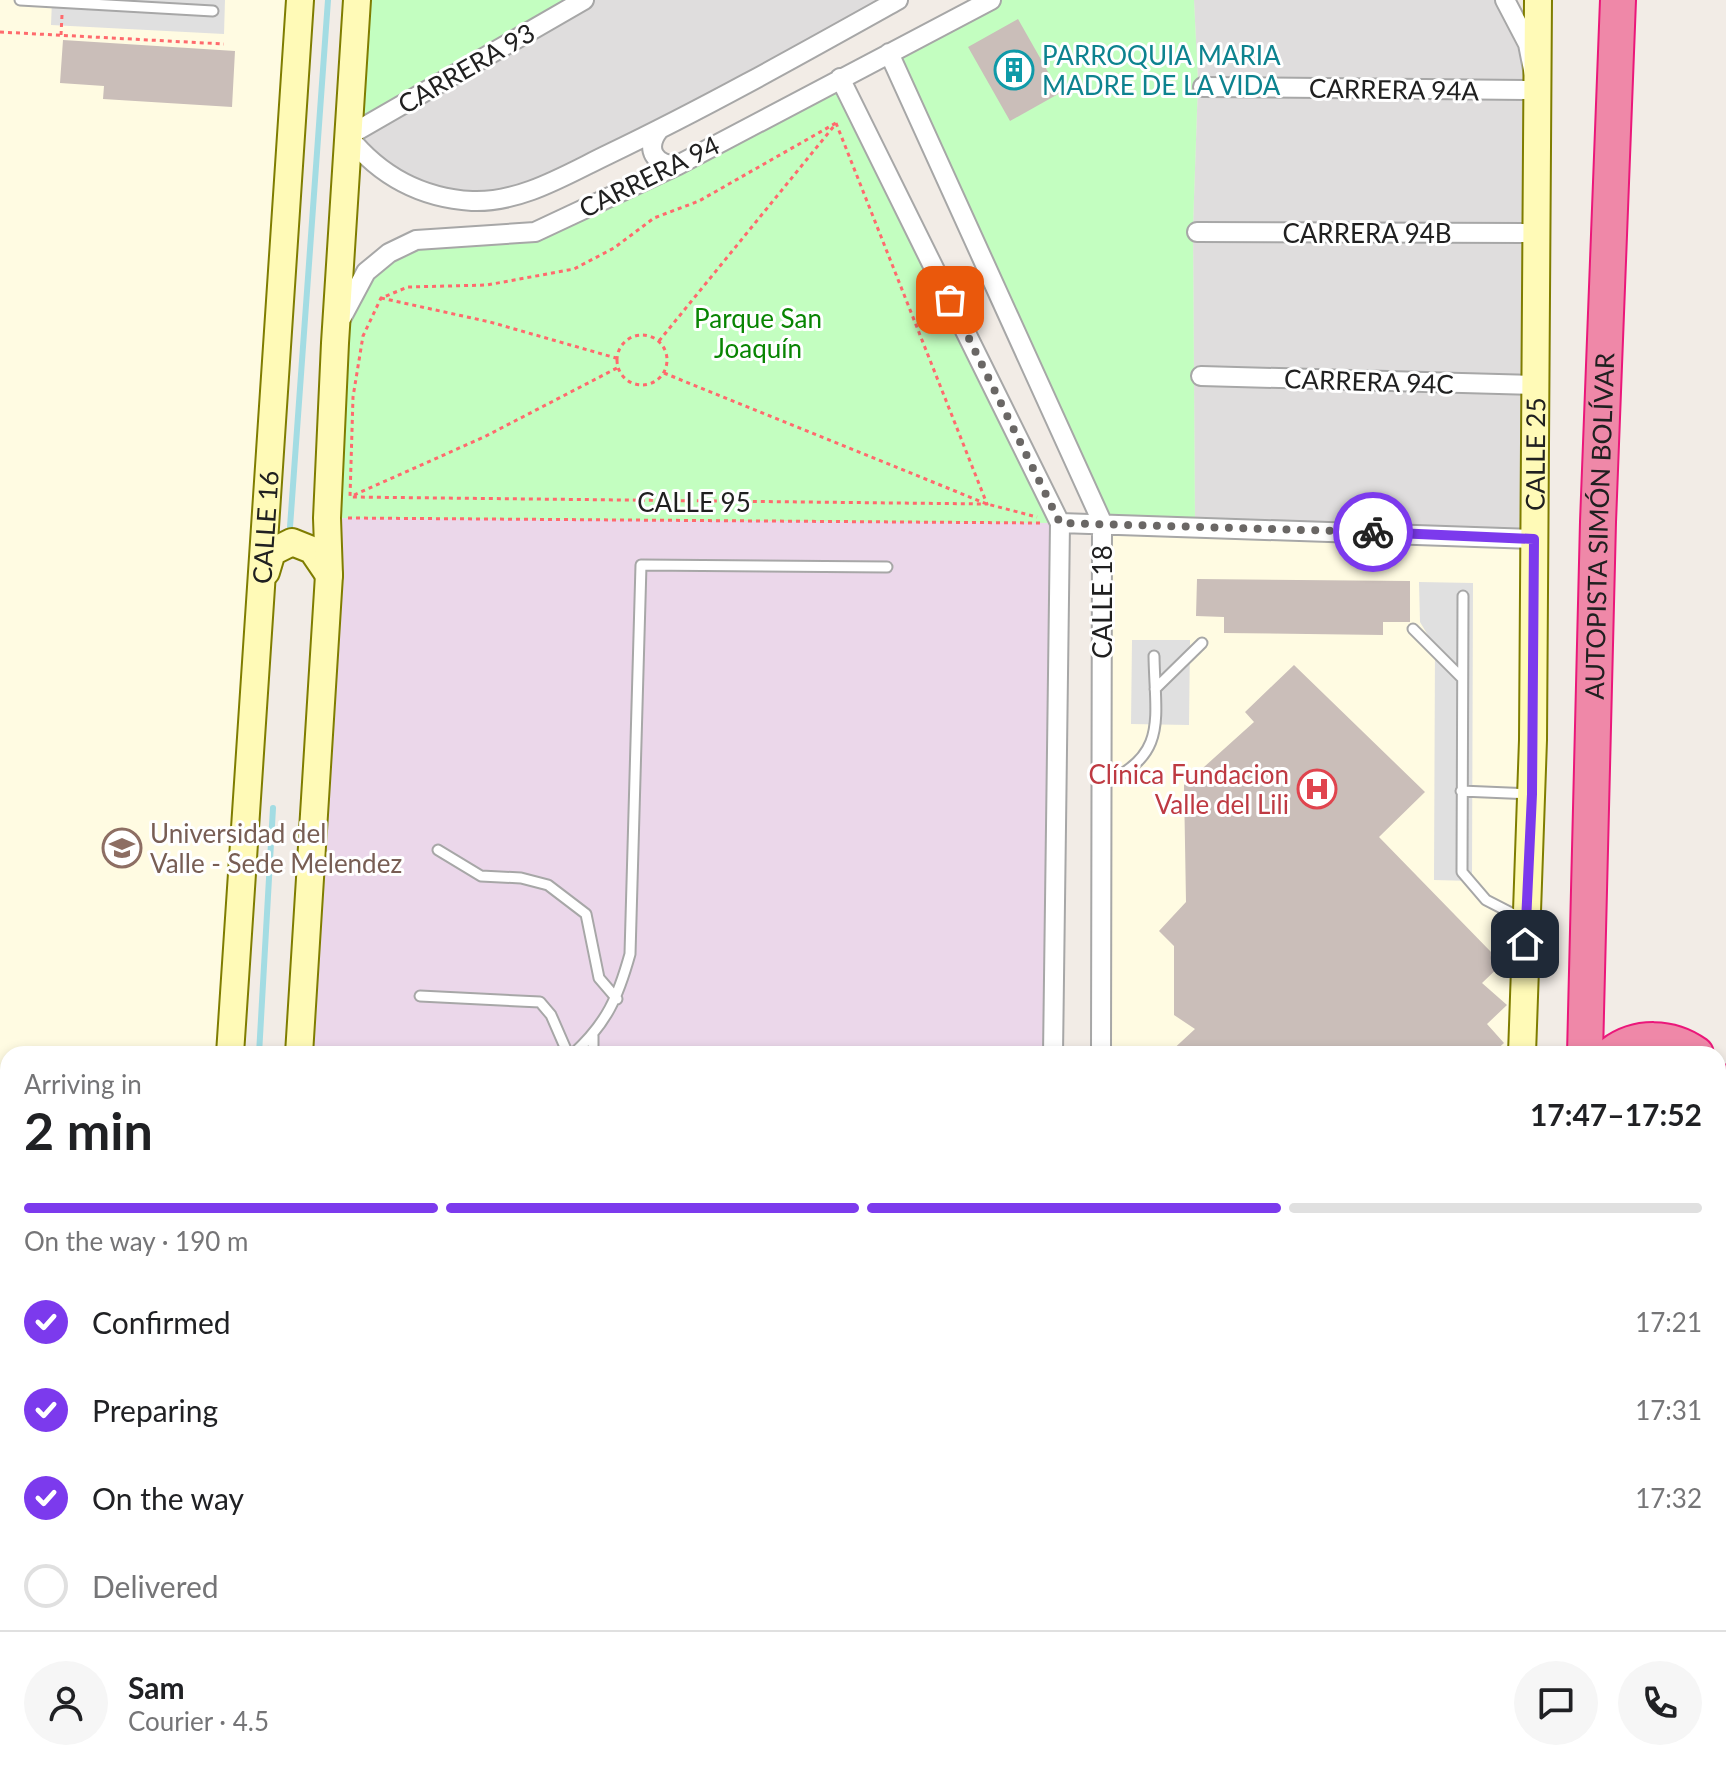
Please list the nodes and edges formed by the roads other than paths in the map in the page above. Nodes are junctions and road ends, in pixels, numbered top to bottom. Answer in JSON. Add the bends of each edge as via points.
{"nodes":[{"id":1,"x":20,"y":0,"type":"edge"},
{"id":2,"x":300,"y":0,"type":"edge"},
{"id":3,"x":357,"y":0,"type":"edge"},
{"id":4,"x":584,"y":0,"type":"edge"},
{"id":5,"x":898,"y":0,"type":"edge"},
{"id":6,"x":991,"y":0,"type":"edge"},
{"id":7,"x":1505,"y":0,"type":"edge"},
{"id":8,"x":1538,"y":0,"type":"edge"},
{"id":9,"x":1618,"y":0,"type":"edge"},
{"id":10,"x":213,"y":11,"type":"dead end"},
{"id":11,"x":889,"y":53,"type":"junction"},
{"id":12,"x":840,"y":78,"type":"junction"},
{"id":13,"x":1203,"y":87,"type":"dead end"},
{"id":14,"x":1537,"y":90,"type":"junction"},
{"id":15,"x":659,"y":130,"type":"junction"},
{"id":16,"x":348,"y":136,"type":"junction"},
{"id":17,"x":678,"y":165,"type":"junction"},
{"id":18,"x":1197,"y":232,"type":"dead end"},
{"id":19,"x":1537,"y":233,"type":"junction"},
{"id":20,"x":335,"y":343,"type":"junction"},
{"id":21,"x":1201,"y":376,"type":"dead end"},
{"id":22,"x":1537,"y":385,"type":"junction"},
{"id":23,"x":1102,"y":522,"type":"junction"},
{"id":24,"x":1060,"y":523,"type":"junction"},
{"id":25,"x":1534,"y":539,"type":"junction"},
{"id":26,"x":887,"y":567,"type":"dead end"},
{"id":27,"x":329,"y":575,"type":"junction"},
{"id":28,"x":1463,"y":596,"type":"dead end"},
{"id":29,"x":1413,"y":629,"type":"dead end"},
{"id":30,"x":260,"y":642,"type":"junction"},
{"id":31,"x":1202,"y":643,"type":"dead end"},
{"id":32,"x":1154,"y":656,"type":"dead end"},
{"id":33,"x":1462,"y":678,"type":"junction"},
{"id":34,"x":1155,"y":689,"type":"junction"},
{"id":35,"x":1102,"y":784,"type":"junction"},
{"id":36,"x":1461,"y":791,"type":"junction"},
{"id":37,"x":1532,"y":794,"type":"junction"},
{"id":38,"x":438,"y":850,"type":"dead end"},
{"id":39,"x":1526,"y":932,"type":"junction"},
{"id":40,"x":1497,"y":958,"type":"dead end"},
{"id":41,"x":420,"y":996,"type":"dead end"},
{"id":42,"x":617,"y":999,"type":"junction"},
{"id":43,"x":593,"y":1036,"type":"junction"},
{"id":44,"x":231,"y":1046,"type":"edge"},
{"id":45,"x":300,"y":1046,"type":"edge"},
{"id":46,"x":567,"y":1046,"type":"edge"},
{"id":47,"x":581,"y":1046,"type":"edge"},
{"id":48,"x":593,"y":1046,"type":"edge"},
{"id":49,"x":1053,"y":1046,"type":"edge"},
{"id":50,"x":1101,"y":1046,"type":"edge"},
{"id":51,"x":1522,"y":1046,"type":"edge"},
{"id":52,"x":1585,"y":1046,"type":"edge"},
{"id":53,"x":1626,"y":1046,"type":"edge"},
{"id":54,"x":1682,"y":1046,"type":"edge"},
{"id":55,"x":1726,"y":1568,"type":"edge"},
{"id":56,"x":1726,"y":1577,"type":"edge"},
{"id":57,"x":1726,"y":1615,"type":"edge"},
{"id":58,"x":1726,"y":1783,"type":"edge"}],
"edges":[{"from":1,"to":10,"type":"lane"},
{"from":2,"to":30,"type":"street","name":"CALLE 16"},
{"from":3,"to":16,"type":"street"},
{"from":4,"to":16,"type":"street","name":"CARRERA 93"},
{"from":5,"to":15,"type":"street","name":"CARRERA 94"},
{"from":6,"to":11,"type":"street","name":"CARRERA 94"},
{"from":7,"to":14,"type":"street","via":[[1528,44]]},
{"from":8,"to":14,"type":"street","name":"CALLE 25"},
{"from":9,"to":52,"type":"highway","name":"AUTOPISTA SIMÓN BOLÍVAR"},
{"from":11,"to":12,"type":"street","name":"CARRERA 94"},
{"from":11,"to":23,"type":"street","name":"CALLE 18"},
{"from":12,"to":17,"type":"street","name":"CARRERA 94"},
{"from":12,"to":24,"type":"street","name":"CALLE 18"},
{"from":13,"to":14,"type":"street","name":"CARRERA 94A"},
{"from":14,"to":19,"type":"street","name":"CALLE 25"},
{"from":15,"to":16,"type":"street","name":"CARRERA 94","via":[[546,184],[511,197],[475,201],[438,197],[408,186],[379,169]]},
{"from":15,"to":17,"type":"street","via":[[652,139],[656,160]]},
{"from":16,"to":20,"type":"street"},
{"from":17,"to":20,"type":"street","name":"CARRERA 94","via":[[535,232],[447,235],[416,240],[389,253],[353,291]]},
{"from":18,"to":19,"type":"street","name":"CARRERA 94B"},
{"from":19,"to":22,"type":"street","name":"CALLE 25"},
{"from":20,"to":27,"type":"street"},
{"from":21,"to":22,"type":"street","name":"CARRERA 94C"},
{"from":22,"to":25,"type":"street","name":"CALLE 25"},
{"from":23,"to":24,"type":"street"},
{"from":23,"to":25,"type":"street"},
{"from":23,"to":35,"type":"street","name":"CALLE 18"},
{"from":24,"to":49,"type":"street","name":"CALLE 18"},
{"from":25,"to":37,"type":"street","name":"CALLE 25"},
{"from":26,"to":42,"type":"lane","via":[[641,565],[630,954]]},
{"from":27,"to":30,"type":"street","via":[[303,544],[286,543],[272,552]]},
{"from":27,"to":45,"type":"street"},
{"from":28,"to":33,"type":"lane"},
{"from":29,"to":33,"type":"lane"},
{"from":30,"to":44,"type":"street","name":"CALLE 16"},
{"from":31,"to":34,"type":"lane"},
{"from":32,"to":34,"type":"lane"},
{"from":33,"to":36,"type":"lane"},
{"from":34,"to":35,"type":"lane","via":[[1148,753],[1126,774]]},
{"from":35,"to":50,"type":"street","name":"CALLE 18"},
{"from":36,"to":37,"type":"lane"},
{"from":36,"to":39,"type":"lane","via":[[1462,872],[1486,900]]},
{"from":37,"to":39,"type":"street","name":"CALLE 25"},
{"from":38,"to":42,"type":"lane","via":[[481,876],[548,885],[586,914],[599,978]]},
{"from":39,"to":40,"type":"lane"},
{"from":39,"to":51,"type":"street","name":"CALLE 25"},
{"from":41,"to":46,"type":"lane","via":[[540,1002]]},
{"from":42,"to":43,"type":"lane"},
{"from":43,"to":47,"type":"lane"},
{"from":43,"to":48,"type":"lane"},
{"from":53,"to":54,"type":"highway","via":[[1656,1040]]},
{"from":55,"to":56,"type":"highway"},
{"from":56,"to":57,"type":"highway"},
{"from":57,"to":58,"type":"highway"}]}
